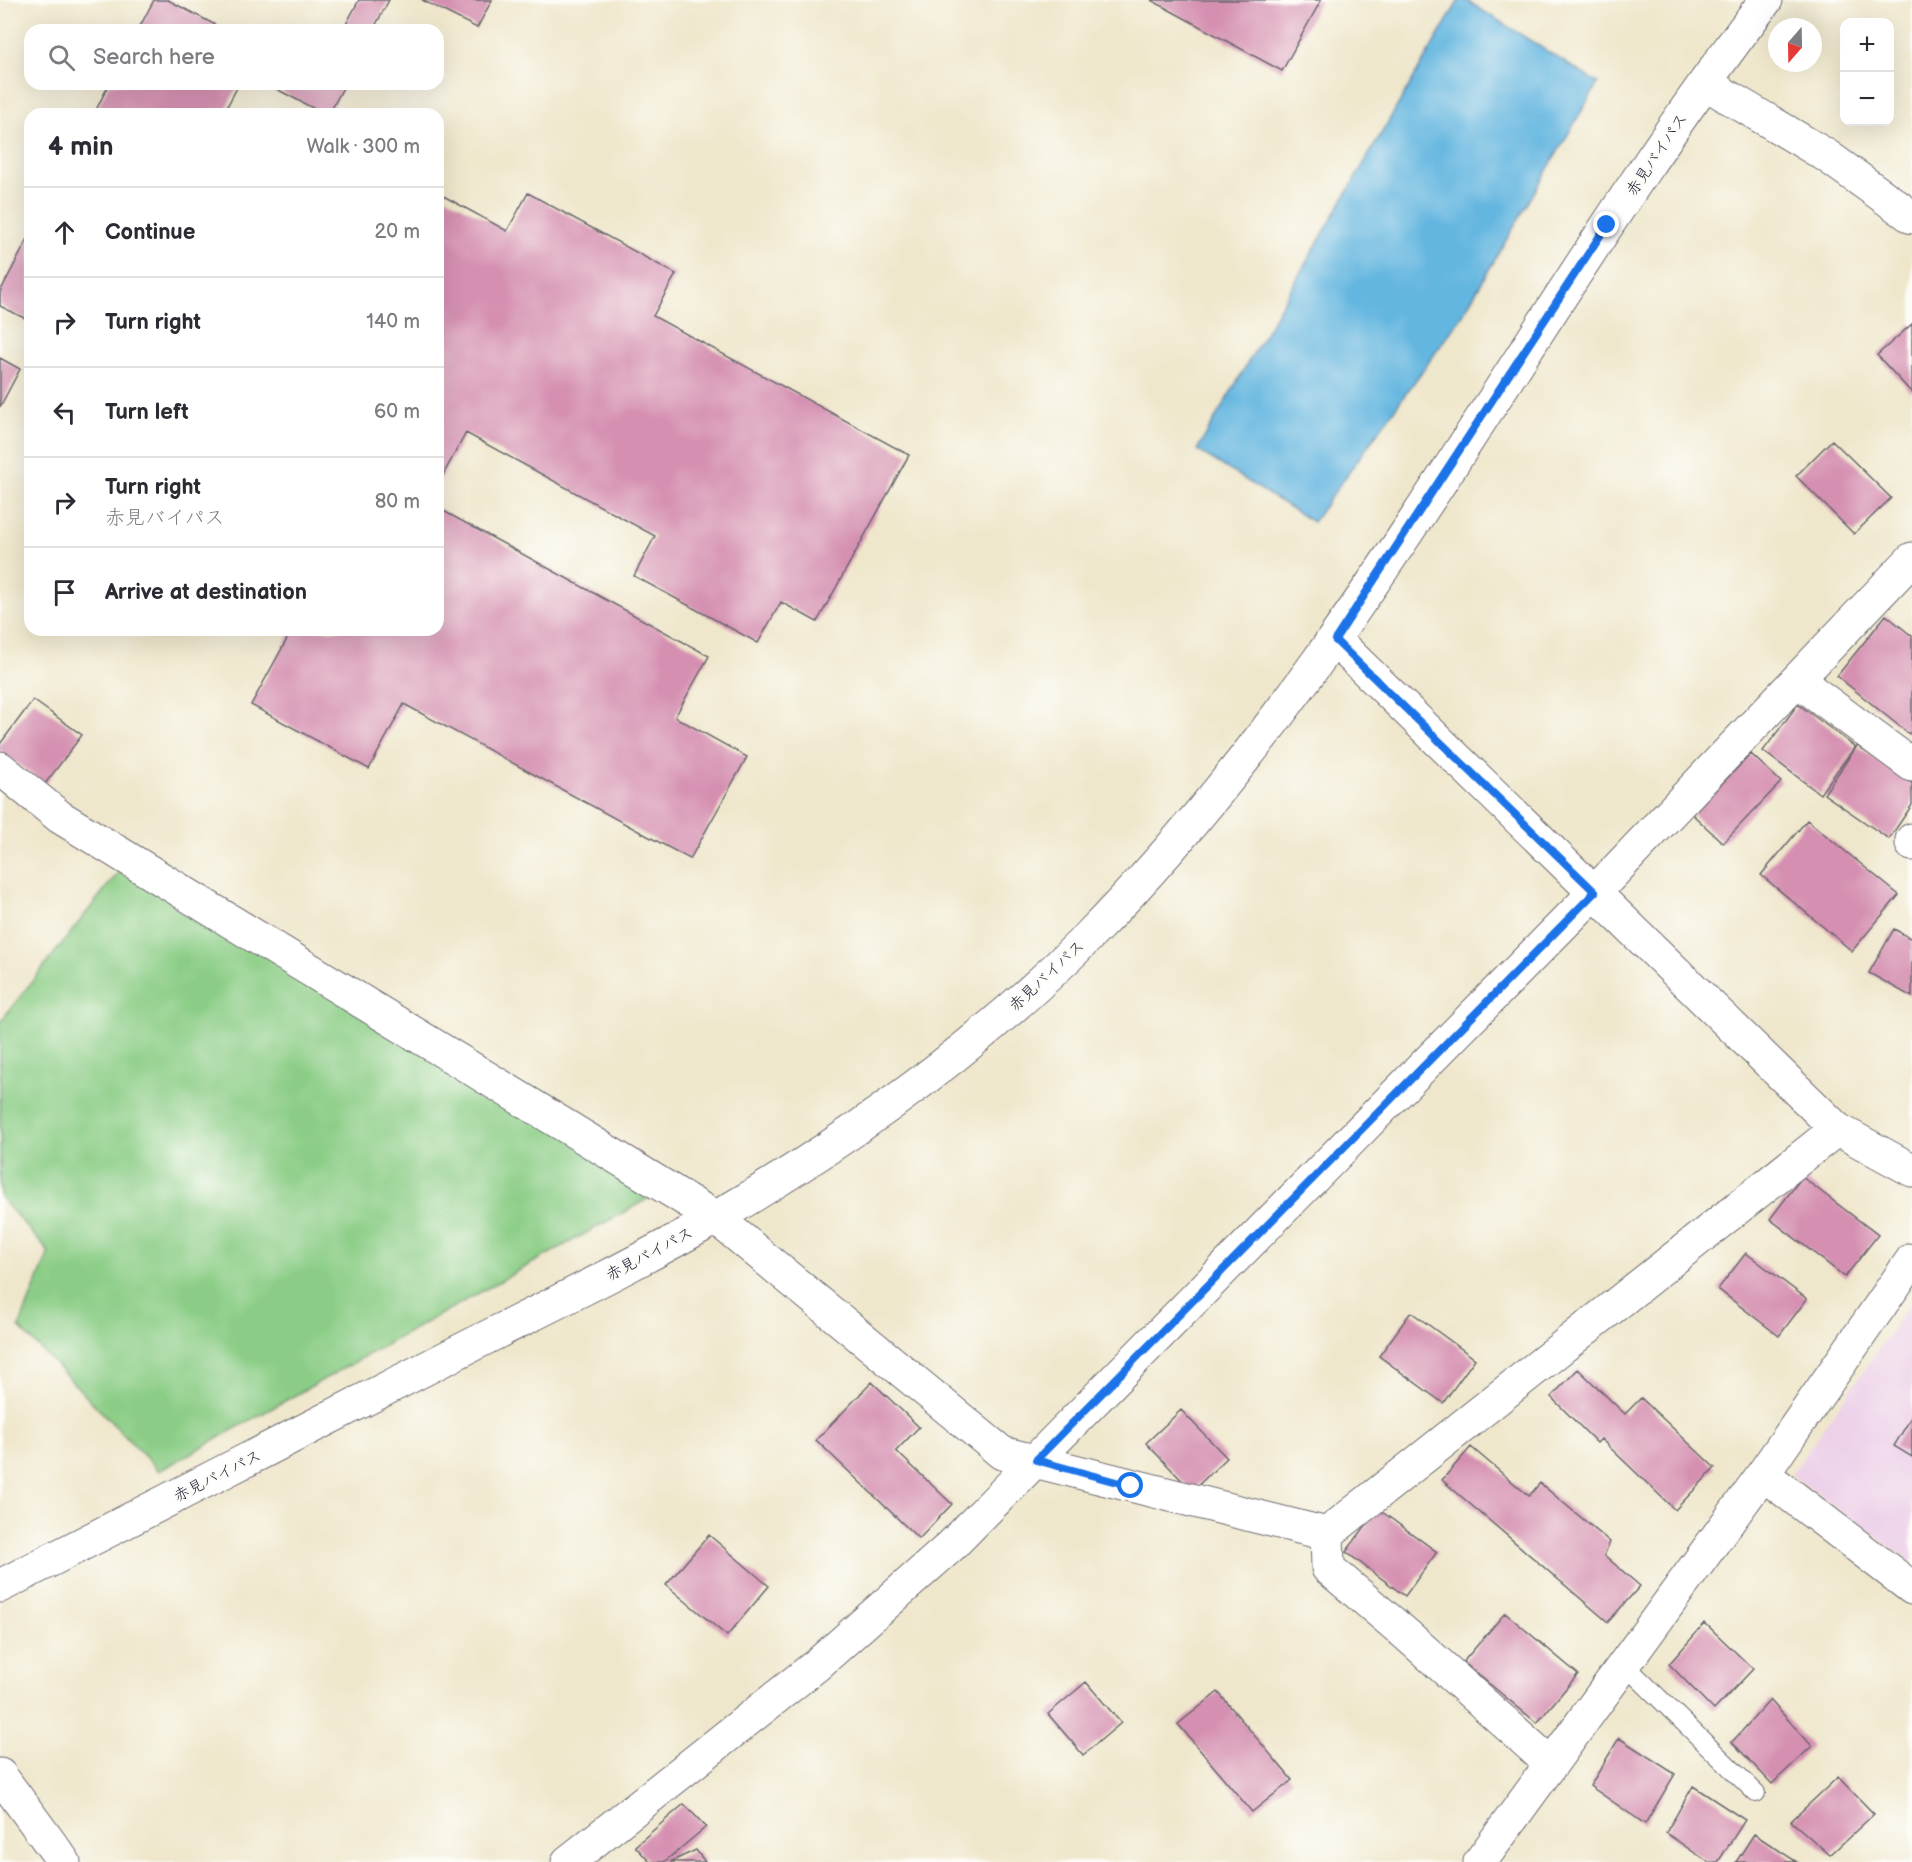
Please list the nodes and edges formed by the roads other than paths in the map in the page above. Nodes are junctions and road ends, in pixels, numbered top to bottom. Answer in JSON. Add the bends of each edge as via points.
{"nodes":[{"id":1,"x":1766,"y":0,"type":"edge"},
{"id":2,"x":1705,"y":83,"type":"junction"},
{"id":3,"x":1912,"y":218,"type":"edge"},
{"id":4,"x":1912,"y":559,"type":"edge"},
{"id":5,"x":1335,"y":640,"type":"junction"},
{"id":6,"x":1797,"y":680,"type":"junction"},
{"id":7,"x":1912,"y":765,"type":"edge"},
{"id":8,"x":0,"y":768,"type":"edge"},
{"id":9,"x":1595,"y":892,"type":"junction"},
{"id":10,"x":1837,"y":1129,"type":"junction"},
{"id":11,"x":1912,"y":1170,"type":"edge"},
{"id":12,"x":716,"y":1218,"type":"junction"},
{"id":13,"x":1912,"y":1260,"type":"edge"},
{"id":14,"x":1036,"y":1460,"type":"junction"},
{"id":15,"x":1763,"y":1474,"type":"junction"},
{"id":16,"x":1328,"y":1534,"type":"junction"},
{"id":17,"x":0,"y":1586,"type":"edge"},
{"id":18,"x":1912,"y":1588,"type":"edge"},
{"id":19,"x":1624,"y":1664,"type":"junction"},
{"id":20,"x":1551,"y":1764,"type":"junction"},
{"id":21,"x":0,"y":1775,"type":"edge"},
{"id":22,"x":1756,"y":1793,"type":"dead end"},
{"id":23,"x":64,"y":1862,"type":"edge"},
{"id":24,"x":568,"y":1862,"type":"edge"},
{"id":25,"x":1480,"y":1862,"type":"edge"}],
"edges":[{"from":1,"to":2,"type":"street","name":"赤見バイパス"},
{"from":2,"to":3,"type":"street","via":[[1827,156]]},
{"from":2,"to":5,"type":"street","name":"赤見バイパス"},
{"from":4,"to":6,"type":"street"},
{"from":5,"to":9,"type":"street"},
{"from":5,"to":12,"type":"street","name":"赤見バイパス","via":[[1217,795],[1085,940],[1009,1011],[842,1138]]},
{"from":6,"to":7,"type":"street"},
{"from":6,"to":9,"type":"street"},
{"from":8,"to":12,"type":"street","via":[[60,817]]},
{"from":9,"to":10,"type":"street"},
{"from":9,"to":14,"type":"street"},
{"from":10,"to":11,"type":"street"},
{"from":10,"to":16,"type":"street"},
{"from":12,"to":14,"type":"street","via":[[1002,1453]]},
{"from":12,"to":17,"type":"street","name":"赤見バイパス"},
{"from":13,"to":15,"type":"street"},
{"from":14,"to":16,"type":"street"},
{"from":14,"to":24,"type":"street","via":[[951,1546],[818,1665]]},
{"from":15,"to":18,"type":"street"},
{"from":15,"to":19,"type":"street"},
{"from":16,"to":20,"type":"street","via":[[1328,1568]]},
{"from":19,"to":20,"type":"street"},
{"from":19,"to":22,"type":"lane"},
{"from":20,"to":25,"type":"street"},
{"from":21,"to":23,"type":"street"}]}
